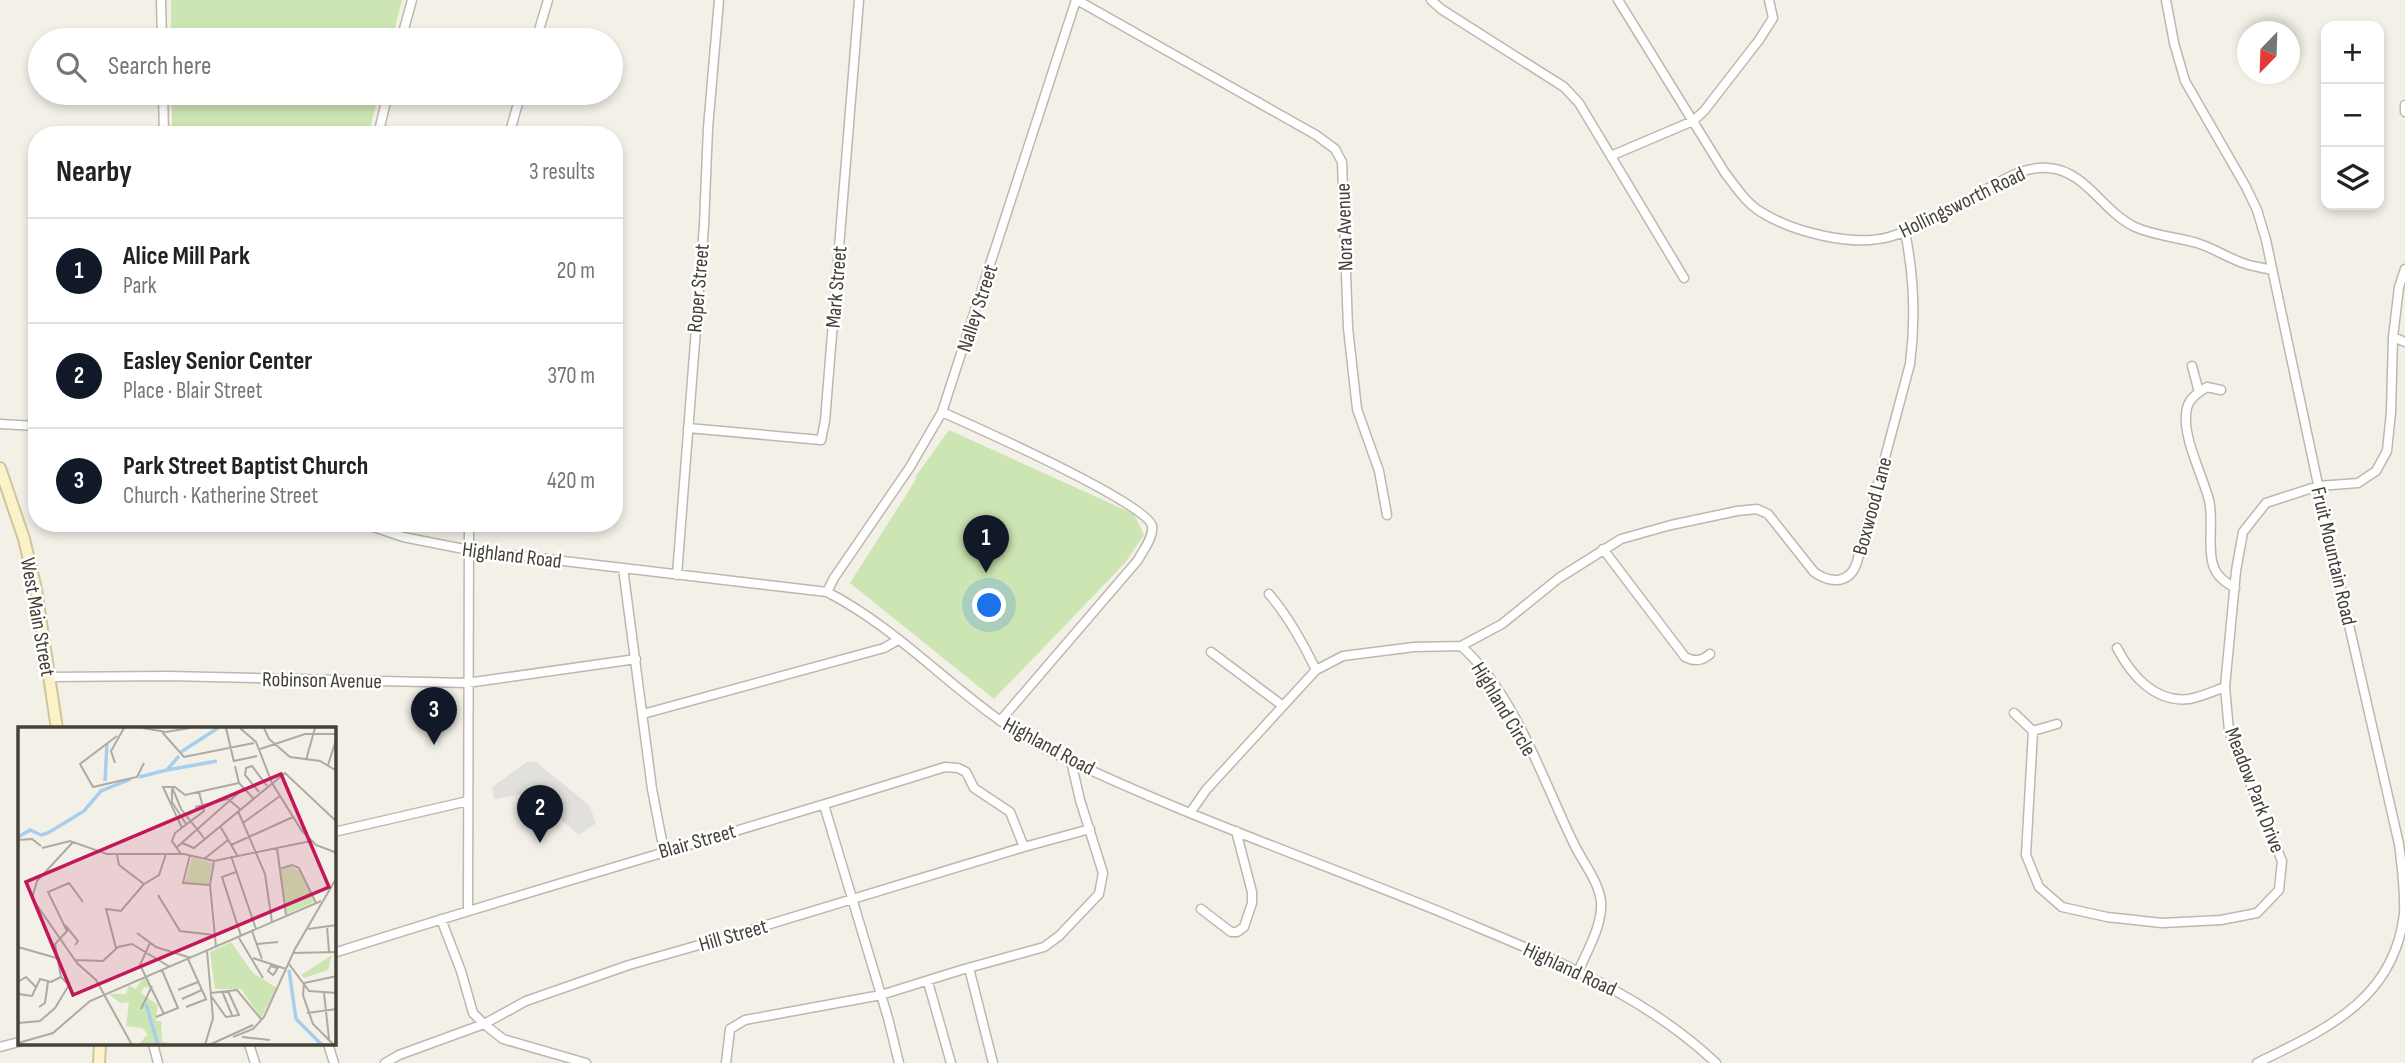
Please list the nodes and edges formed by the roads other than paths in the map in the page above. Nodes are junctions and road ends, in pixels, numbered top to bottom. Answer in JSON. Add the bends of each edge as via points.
{"nodes":[{"id":1,"x":161,"y":0,"type":"edge"},
{"id":2,"x":412,"y":0,"type":"edge"},
{"id":3,"x":548,"y":0,"type":"edge"},
{"id":4,"x":719,"y":0,"type":"edge"},
{"id":5,"x":859,"y":0,"type":"edge"},
{"id":6,"x":1076,"y":0,"type":"edge"},
{"id":7,"x":1431,"y":0,"type":"edge"},
{"id":8,"x":1618,"y":0,"type":"edge"},
{"id":9,"x":1769,"y":0,"type":"edge"},
{"id":10,"x":2166,"y":0,"type":"edge"},
{"id":11,"x":162,"y":28,"type":"edge"},
{"id":12,"x":404,"y":28,"type":"edge"},
{"id":13,"x":540,"y":28,"type":"edge"},
{"id":14,"x":163,"y":105,"type":"edge"},
{"id":15,"x":385,"y":105,"type":"edge"},
{"id":16,"x":518,"y":105,"type":"edge"},
{"id":17,"x":2405,"y":105,"type":"edge"},
{"id":18,"x":2405,"y":112,"type":"edge"},
{"id":19,"x":1693,"y":121,"type":"junction"},
{"id":20,"x":164,"y":126,"type":"edge"},
{"id":21,"x":379,"y":126,"type":"edge"},
{"id":22,"x":512,"y":126,"type":"edge"},
{"id":23,"x":1613,"y":156,"type":"junction"},
{"id":24,"x":1905,"y":232,"type":"junction"},
{"id":25,"x":2405,"y":269,"type":"edge"},
{"id":26,"x":2272,"y":270,"type":"junction"},
{"id":27,"x":1684,"y":278,"type":"dead end"},
{"id":28,"x":2393,"y":337,"type":"junction"},
{"id":29,"x":2405,"y":342,"type":"edge"},
{"id":30,"x":2192,"y":366,"type":"dead end"},
{"id":31,"x":2221,"y":390,"type":"dead end"},
{"id":32,"x":2199,"y":392,"type":"junction"},
{"id":33,"x":942,"y":412,"type":"junction"},
{"id":34,"x":0,"y":424,"type":"edge"},
{"id":35,"x":28,"y":426,"type":"edge"},
{"id":36,"x":688,"y":428,"type":"junction"},
{"id":37,"x":0,"y":468,"type":"edge"},
{"id":38,"x":2318,"y":486,"type":"junction"},
{"id":39,"x":1387,"y":515,"type":"dead end"},
{"id":40,"x":388,"y":532,"type":"edge"},
{"id":41,"x":469,"y":532,"type":"edge"},
{"id":42,"x":470,"y":550,"type":"junction"},
{"id":43,"x":1603,"y":550,"type":"junction"},
{"id":44,"x":623,"y":568,"type":"junction"},
{"id":45,"x":677,"y":575,"type":"junction"},
{"id":46,"x":2235,"y":588,"type":"junction"},
{"id":47,"x":827,"y":592,"type":"junction"},
{"id":48,"x":1269,"y":594,"type":"dead end"},
{"id":49,"x":898,"y":640,"type":"junction"},
{"id":50,"x":1461,"y":646,"type":"junction"},
{"id":51,"x":2117,"y":648,"type":"dead end"},
{"id":52,"x":1211,"y":652,"type":"dead end"},
{"id":53,"x":1710,"y":654,"type":"dead end"},
{"id":54,"x":636,"y":659,"type":"junction"},
{"id":55,"x":1316,"y":670,"type":"junction"},
{"id":56,"x":50,"y":677,"type":"junction"},
{"id":57,"x":467,"y":684,"type":"junction"},
{"id":58,"x":2225,"y":687,"type":"junction"},
{"id":59,"x":1283,"y":706,"type":"junction"},
{"id":60,"x":2014,"y":713,"type":"dead end"},
{"id":61,"x":643,"y":714,"type":"junction"},
{"id":62,"x":1000,"y":721,"type":"junction"},
{"id":63,"x":2057,"y":724,"type":"dead end"},
{"id":64,"x":57,"y":727,"type":"edge"},
{"id":65,"x":2033,"y":731,"type":"junction"},
{"id":66,"x":1071,"y":761,"type":"junction"},
{"id":67,"x":468,"y":801,"type":"junction"},
{"id":68,"x":824,"y":805,"type":"junction"},
{"id":69,"x":1190,"y":813,"type":"junction"},
{"id":70,"x":1090,"y":829,"type":"junction"},
{"id":71,"x":1236,"y":831,"type":"junction"},
{"id":72,"x":336,"y":832,"type":"edge"},
{"id":73,"x":1024,"y":846,"type":"junction"},
{"id":74,"x":664,"y":851,"type":"junction"},
{"id":75,"x":852,"y":900,"type":"junction"},
{"id":76,"x":1201,"y":909,"type":"dead end"},
{"id":77,"x":468,"y":911,"type":"junction"},
{"id":78,"x":441,"y":919,"type":"junction"},
{"id":79,"x":336,"y":952,"type":"edge"},
{"id":80,"x":969,"y":968,"type":"junction"},
{"id":81,"x":1578,"y":971,"type":"junction"},
{"id":82,"x":928,"y":982,"type":"junction"},
{"id":83,"x":881,"y":996,"type":"junction"},
{"id":84,"x":484,"y":1024,"type":"junction"},
{"id":85,"x":18,"y":1042,"type":"edge"},
{"id":86,"x":154,"y":1046,"type":"edge"},
{"id":87,"x":250,"y":1046,"type":"edge"},
{"id":88,"x":329,"y":1046,"type":"edge"},
{"id":89,"x":0,"y":1047,"type":"edge"},
{"id":90,"x":158,"y":1063,"type":"edge"},
{"id":91,"x":255,"y":1063,"type":"edge"},
{"id":92,"x":334,"y":1063,"type":"edge"},
{"id":93,"x":385,"y":1063,"type":"edge"},
{"id":94,"x":586,"y":1063,"type":"edge"},
{"id":95,"x":726,"y":1063,"type":"edge"},
{"id":96,"x":899,"y":1063,"type":"edge"},
{"id":97,"x":951,"y":1063,"type":"edge"},
{"id":98,"x":993,"y":1063,"type":"edge"},
{"id":99,"x":1716,"y":1063,"type":"edge"},
{"id":100,"x":2257,"y":1063,"type":"edge"}],
"edges":[{"from":1,"to":11,"type":"street"},
{"from":2,"to":12,"type":"street"},
{"from":3,"to":13,"type":"street"},
{"from":4,"to":36,"type":"street","name":"Roper Street"},
{"from":5,"to":36,"type":"street","name":"Mark Street","via":[[821,440]]},
{"from":6,"to":33,"type":"street","name":"Nalley Street"},
{"from":6,"to":39,"type":"street","name":"Nora Avenue","via":[[1335,149],[1342,162],[1348,328],[1357,409],[1379,471]]},
{"from":7,"to":23,"type":"street","via":[[1564,86]]},
{"from":8,"to":19,"type":"street","name":"Hollingsworth Road"},
{"from":9,"to":19,"type":"street","via":[[1773,18]]},
{"from":10,"to":26,"type":"street","name":"Fruit Mountain Road","via":[[2185,81],[2257,210]]},
{"from":14,"to":20,"type":"street"},
{"from":15,"to":21,"type":"street"},
{"from":16,"to":22,"type":"street"},
{"from":17,"to":18,"type":"street"},
{"from":19,"to":23,"type":"street"},
{"from":19,"to":24,"type":"street","name":"Hollingsworth Road","via":[[1725,173],[1759,212],[1827,236],[1867,240]]},
{"from":23,"to":27,"type":"street"},
{"from":24,"to":26,"type":"street","name":"Hollingsworth Road","via":[[2015,174],[2035,167],[2051,168],[2068,172],[2135,227]]},
{"from":24,"to":43,"type":"street","name":"Boxwood Lane","via":[[1914,290],[1910,364],[1850,576],[1840,581],[1822,578],[1768,514],[1757,509],[1671,525],[1621,539]]},
{"from":25,"to":28,"type":"street","name":"Meadow Park Drive"},
{"from":26,"to":38,"type":"street","name":"Fruit Mountain Road"},
{"from":28,"to":29,"type":"street"},
{"from":28,"to":38,"type":"street","name":"Meadow Park Drive","via":[[2387,451],[2375,471],[2357,483]]},
{"from":30,"to":32,"type":"street"},
{"from":31,"to":32,"type":"street","via":[[2207,387]]},
{"from":32,"to":46,"type":"street","via":[[2189,401],[2187,429],[2209,501],[2214,568],[2221,580]]},
{"from":33,"to":47,"type":"street","name":"Nalley Street"},
{"from":33,"to":62,"type":"street","via":[[1116,495],[1152,525],[1151,537],[1138,559]]},
{"from":34,"to":35,"type":"street"},
{"from":36,"to":45,"type":"street","name":"Roper Street"},
{"from":37,"to":56,"type":"main road","name":"West Main Street","via":[[36,589]]},
{"from":38,"to":46,"type":"street","name":"Meadow Park Drive","via":[[2266,503],[2243,532]]},
{"from":38,"to":100,"type":"street","name":"Fruit Mountain Road","via":[[2399,844],[2405,913],[2390,960],[2358,1006],[2309,1038]]},
{"from":40,"to":42,"type":"street","name":"Highland Road"},
{"from":41,"to":42,"type":"street"},
{"from":42,"to":44,"type":"street","name":"Highland Road"},
{"from":42,"to":57,"type":"street"},
{"from":43,"to":50,"type":"street","name":"Boxwood Lane","via":[[1502,624]]},
{"from":43,"to":53,"type":"street","via":[[1679,651],[1692,661]]},
{"from":44,"to":45,"type":"street","name":"Highland Road"},
{"from":44,"to":54,"type":"street"},
{"from":45,"to":47,"type":"street","name":"Highland Road"},
{"from":46,"to":58,"type":"street","name":"Meadow Park Drive"},
{"from":47,"to":49,"type":"street","name":"Highland Road"},
{"from":48,"to":55,"type":"street","via":[[1302,640]]},
{"from":49,"to":61,"type":"street","via":[[884,648]]},
{"from":49,"to":62,"type":"street","name":"Highland Road"},
{"from":50,"to":55,"type":"street","name":"Highland Circle","via":[[1343,656]]},
{"from":50,"to":81,"type":"street","name":"Highland Circle","via":[[1507,706],[1597,885],[1600,918]]},
{"from":51,"to":58,"type":"street","via":[[2134,676],[2159,694],[2187,699]]},
{"from":52,"to":59,"type":"street"},
{"from":54,"to":57,"type":"street","name":"Robinson Avenue"},
{"from":54,"to":61,"type":"street"},
{"from":55,"to":59,"type":"street","name":"Highland Circle"},
{"from":56,"to":57,"type":"street","name":"Robinson Avenue"},
{"from":56,"to":64,"type":"main road","name":"West Main Street"},
{"from":57,"to":67,"type":"street"},
{"from":58,"to":65,"type":"street","name":"Meadow Park Drive","via":[[2229,731],[2282,861],[2279,890],[2257,913],[2162,923],[2107,918],[2062,907],[2039,887],[2026,855]]},
{"from":59,"to":69,"type":"street","name":"Highland Circle"},
{"from":60,"to":65,"type":"street"},
{"from":61,"to":74,"type":"street"},
{"from":62,"to":66,"type":"street","name":"Highland Road"},
{"from":63,"to":65,"type":"street"},
{"from":66,"to":69,"type":"street","name":"Highland Road"},
{"from":66,"to":70,"type":"street"},
{"from":67,"to":72,"type":"street"},
{"from":67,"to":77,"type":"street"},
{"from":68,"to":73,"type":"street","name":"Blair Street","via":[[945,767],[958,768],[966,772],[974,788],[1010,812]]},
{"from":68,"to":74,"type":"street","name":"Blair Street"},
{"from":68,"to":75,"type":"street"},
{"from":69,"to":71,"type":"street","name":"Highland Road"},
{"from":70,"to":73,"type":"street","name":"Hill Street"},
{"from":70,"to":80,"type":"street","via":[[1104,873],[1099,894],[1070,927],[1044,947]]},
{"from":71,"to":76,"type":"street","via":[[1252,892],[1244,928],[1231,932]]},
{"from":71,"to":81,"type":"street","name":"Highland Road"},
{"from":73,"to":75,"type":"street","name":"Hill Street"},
{"from":74,"to":77,"type":"street","name":"Blair Street"},
{"from":75,"to":83,"type":"street"},
{"from":75,"to":84,"type":"street","name":"Hill Street","via":[[629,965],[526,1001]]},
{"from":77,"to":78,"type":"street","name":"Blair Street"},
{"from":78,"to":79,"type":"street","name":"Blair Street"},
{"from":78,"to":84,"type":"street","via":[[473,1013]]},
{"from":80,"to":82,"type":"street"},
{"from":80,"to":98,"type":"street"},
{"from":81,"to":99,"type":"street","name":"Highland Road","via":[[1654,1013]]},
{"from":82,"to":83,"type":"street"},
{"from":82,"to":97,"type":"street"},
{"from":83,"to":95,"type":"street","via":[[734,1024]]},
{"from":83,"to":96,"type":"street"},
{"from":84,"to":93,"type":"street","name":"Hill Street"},
{"from":84,"to":94,"type":"street","via":[[503,1039]]},
{"from":85,"to":89,"type":"street"},
{"from":86,"to":90,"type":"street"},
{"from":87,"to":91,"type":"street"},
{"from":88,"to":92,"type":"street"}]}
